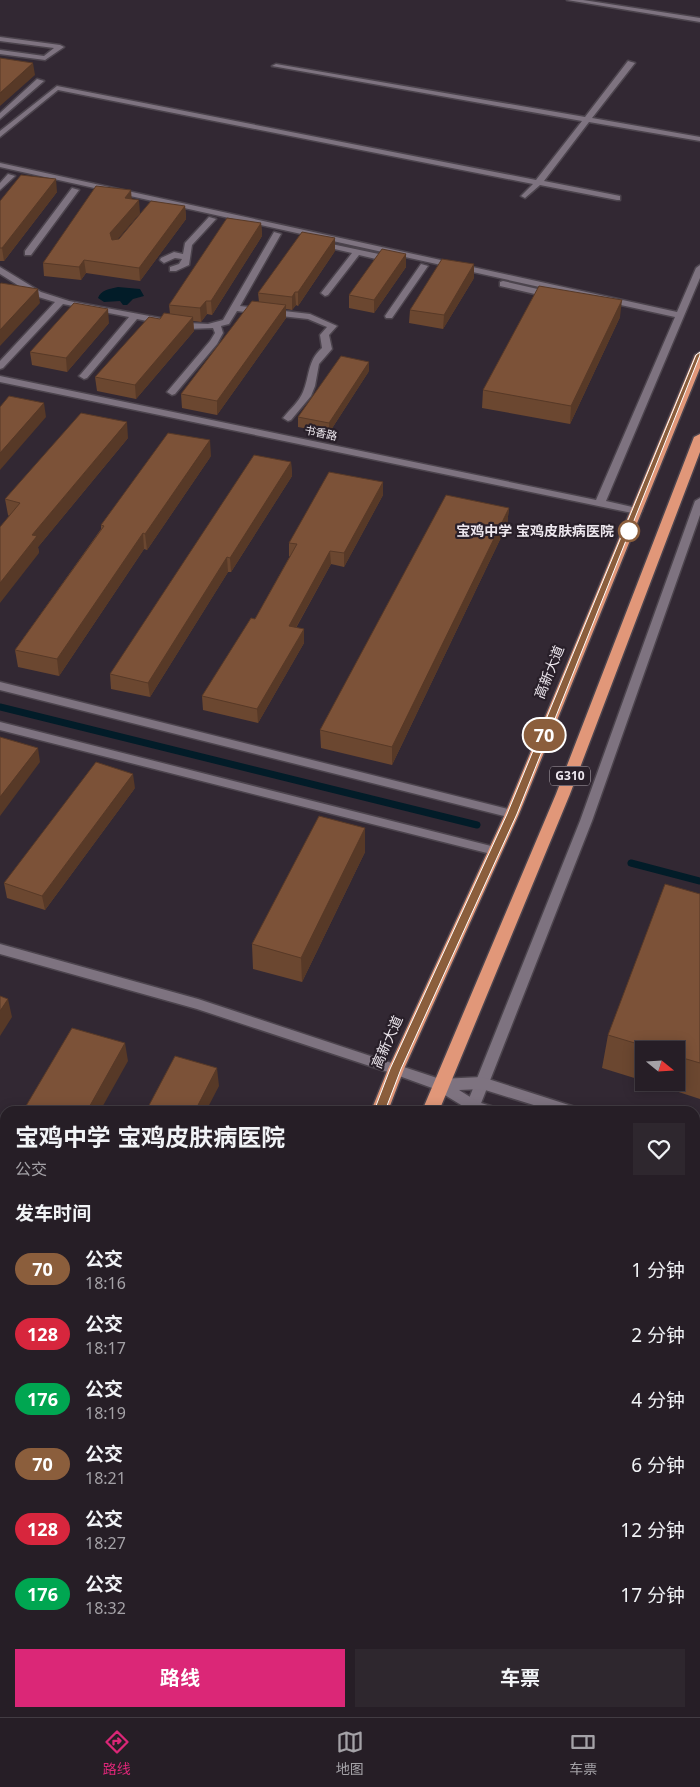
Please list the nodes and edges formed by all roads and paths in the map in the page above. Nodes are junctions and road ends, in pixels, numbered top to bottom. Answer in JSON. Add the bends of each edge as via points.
{"nodes":[{"id":1,"x":570,"y":0,"type":"edge"},
{"id":2,"x":700,"y":20,"type":"edge"},
{"id":3,"x":0,"y":39,"type":"edge"},
{"id":4,"x":0,"y":52,"type":"edge"},
{"id":5,"x":632,"y":63,"type":"dead end"},
{"id":6,"x":276,"y":66,"type":"dead end"},
{"id":7,"x":40,"y":81,"type":"dead end"},
{"id":8,"x":0,"y":117,"type":"edge"},
{"id":9,"x":587,"y":120,"type":"junction"},
{"id":10,"x":0,"y":135,"type":"edge"},
{"id":11,"x":700,"y":139,"type":"edge"},
{"id":12,"x":0,"y":165,"type":"edge"},
{"id":13,"x":0,"y":174,"type":"edge"},
{"id":14,"x":11,"y":176,"type":"junction"},
{"id":15,"x":538,"y":183,"type":"junction"},
{"id":16,"x":0,"y":188,"type":"edge"},
{"id":17,"x":75,"y":190,"type":"junction"},
{"id":18,"x":525,"y":196,"type":"dead end"},
{"id":19,"x":617,"y":198,"type":"dead end"},
{"id":20,"x":212,"y":219,"type":"junction"},
{"id":21,"x":277,"y":234,"type":"junction"},
{"id":22,"x":357,"y":252,"type":"junction"},
{"id":23,"x":28,"y":253,"type":"dead end"},
{"id":24,"x":187,"y":257,"type":"junction"},
{"id":25,"x":164,"y":260,"type":"dead end"},
{"id":26,"x":424,"y":266,"type":"junction"},
{"id":27,"x":700,"y":268,"type":"edge"},
{"id":28,"x":173,"y":269,"type":"dead end"},
{"id":29,"x":0,"y":270,"type":"edge"},
{"id":30,"x":26,"y":286,"type":"junction"},
{"id":31,"x":10,"y":287,"type":"edge"},
{"id":32,"x":325,"y":293,"type":"dead end"},
{"id":33,"x":62,"y":301,"type":"junction"},
{"id":34,"x":234,"y":308,"type":"junction"},
{"id":35,"x":136,"y":315,"type":"junction"},
{"id":36,"x":389,"y":316,"type":"dead end"},
{"id":37,"x":679,"y":317,"type":"junction"},
{"id":38,"x":216,"y":326,"type":"junction"},
{"id":39,"x":700,"y":355,"type":"edge"},
{"id":40,"x":0,"y":366,"type":"edge"},
{"id":41,"x":84,"y":376,"type":"dead end"},
{"id":42,"x":0,"y":379,"type":"edge"},
{"id":43,"x":172,"y":392,"type":"dead end"},
{"id":44,"x":288,"y":418,"type":"dead end"},
{"id":45,"x":700,"y":437,"type":"edge"},
{"id":46,"x":700,"y":500,"type":"edge"},
{"id":47,"x":600,"y":503,"type":"junction"},
{"id":48,"x":637,"y":511,"type":"junction"},
{"id":49,"x":0,"y":686,"type":"edge"},
{"id":50,"x":0,"y":726,"type":"edge"},
{"id":51,"x":512,"y":814,"type":"junction"},
{"id":52,"x":495,"y":850,"type":"junction"},
{"id":53,"x":0,"y":949,"type":"edge"},
{"id":54,"x":396,"y":1069,"type":"junction"},
{"id":55,"x":482,"y":1083,"type":"junction"},
{"id":56,"x":440,"y":1085,"type":"junction"},
{"id":57,"x":381,"y":1106,"type":"edge"},
{"id":58,"x":432,"y":1106,"type":"edge"},
{"id":59,"x":468,"y":1106,"type":"edge"},
{"id":60,"x":473,"y":1106,"type":"edge"},
{"id":61,"x":554,"y":1106,"type":"edge"}],
"edges":[{"from":1,"to":2,"type":"street"},
{"from":3,"to":4,"type":"street","via":[[60,47],[45,58]]},
{"from":5,"to":9,"type":"street"},
{"from":6,"to":9,"type":"street"},
{"from":7,"to":8,"type":"street"},
{"from":9,"to":11,"type":"street"},
{"from":9,"to":15,"type":"street"},
{"from":10,"to":15,"type":"street","via":[[57,88]]},
{"from":12,"to":37,"type":"street"},
{"from":13,"to":14,"type":"street"},
{"from":14,"to":16,"type":"street"},
{"from":14,"to":17,"type":"street"},
{"from":15,"to":18,"type":"street"},
{"from":15,"to":19,"type":"street"},
{"from":17,"to":20,"type":"street"},
{"from":17,"to":23,"type":"street"},
{"from":20,"to":21,"type":"street"},
{"from":20,"to":24,"type":"street","via":[[188,245]]},
{"from":21,"to":22,"type":"street"},
{"from":21,"to":34,"type":"street"},
{"from":22,"to":26,"type":"street"},
{"from":22,"to":32,"type":"street"},
{"from":24,"to":25,"type":"street","via":[[174,255]]},
{"from":24,"to":28,"type":"street","via":[[186,263]]},
{"from":26,"to":36,"type":"street"},
{"from":26,"to":37,"type":"street"},
{"from":27,"to":37,"type":"street"},
{"from":29,"to":30,"type":"street"},
{"from":30,"to":31,"type":"street"},
{"from":30,"to":33,"type":"street","via":[[38,294]]},
{"from":33,"to":35,"type":"street"},
{"from":33,"to":40,"type":"street"},
{"from":34,"to":38,"type":"street","via":[[226,322]]},
{"from":34,"to":44,"type":"street","via":[[310,317],[333,326],[324,335],[327,349],[313,365],[308,392]]},
{"from":35,"to":38,"type":"street","via":[[187,326]]},
{"from":35,"to":41,"type":"street"},
{"from":37,"to":47,"type":"street"},
{"from":38,"to":43,"type":"street","via":[[219,333],[214,342]]},
{"from":39,"to":48,"type":"highway","name":"高新大道","number":"G310"},
{"from":42,"to":47,"type":"street","name":"书香路"},
{"from":45,"to":56,"type":"highway","number":"G310","via":[[563,794]]},
{"from":46,"to":55,"type":"street","via":[[586,821]]},
{"from":47,"to":48,"type":"street","name":"书香路"},
{"from":48,"to":51,"type":"highway","name":"高新大道","number":"G310"},
{"from":49,"to":51,"type":"street"},
{"from":50,"to":52,"type":"street"},
{"from":51,"to":52,"type":"highway","name":"高新大道","number":"G310"},
{"from":52,"to":54,"type":"highway","name":"高新大道","number":"G310"},
{"from":53,"to":54,"type":"street","via":[[198,1004]]},
{"from":54,"to":56,"type":"street"},
{"from":54,"to":57,"type":"highway","name":"高新大道","number":"G310"},
{"from":55,"to":56,"type":"street"},
{"from":55,"to":60,"type":"street"},
{"from":55,"to":61,"type":"street"},
{"from":56,"to":58,"type":"highway","number":"G310"},
{"from":56,"to":59,"type":"street"}]}
